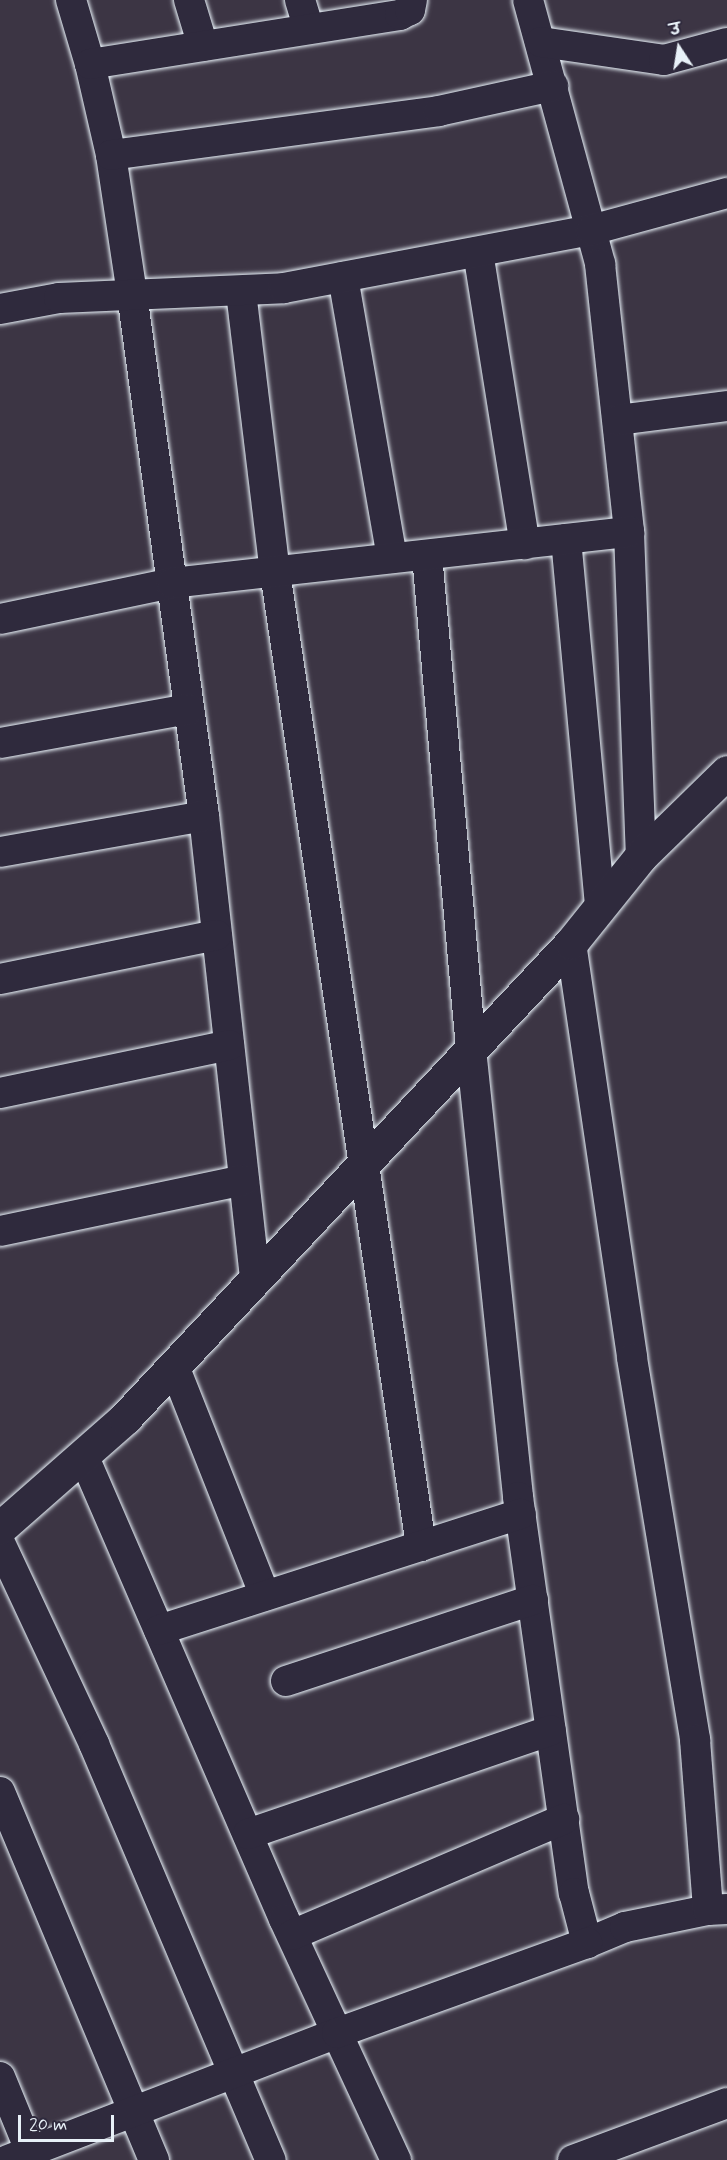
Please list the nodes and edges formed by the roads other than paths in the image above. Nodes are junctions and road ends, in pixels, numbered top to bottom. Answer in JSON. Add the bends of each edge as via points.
{"nodes":[{"id":1,"x":71,"y":0,"type":"edge"},
{"id":2,"x":189,"y":0,"type":"edge"},
{"id":3,"x":300,"y":0,"type":"edge"},
{"id":4,"x":412,"y":0,"type":"edge"},
{"id":5,"x":528,"y":0,"type":"edge"},
{"id":6,"x":309,"y":29,"type":"junction"},
{"id":7,"x":541,"y":42,"type":"junction"},
{"id":8,"x":727,"y":43,"type":"edge"},
{"id":9,"x":203,"y":46,"type":"junction"},
{"id":10,"x":90,"y":64,"type":"junction"},
{"id":11,"x":553,"y":86,"type":"junction"},
{"id":12,"x":111,"y":155,"type":"junction"},
{"id":13,"x":727,"y":194,"type":"edge"},
{"id":14,"x":591,"y":230,"type":"junction"},
{"id":15,"x":478,"y":252,"type":"junction"},
{"id":16,"x":343,"y":277,"type":"junction"},
{"id":17,"x":241,"y":292,"type":"junction"},
{"id":18,"x":132,"y":294,"type":"junction"},
{"id":19,"x":0,"y":309,"type":"edge"},
{"id":20,"x":727,"y":406,"type":"edge"},
{"id":21,"x":618,"y":420,"type":"junction"},
{"id":22,"x":629,"y":532,"type":"junction"},
{"id":23,"x":566,"y":539,"type":"junction"},
{"id":24,"x":525,"y":544,"type":"junction"},
{"id":25,"x":427,"y":555,"type":"junction"},
{"id":26,"x":392,"y":558,"type":"junction"},
{"id":27,"x":275,"y":572,"type":"junction"},
{"id":28,"x":172,"y":583,"type":"junction"},
{"id":29,"x":0,"y":619,"type":"edge"},
{"id":30,"x":189,"y":709,"type":"junction"},
{"id":31,"x":0,"y":743,"type":"edge"},
{"id":32,"x":727,"y":772,"type":"edge"},
{"id":33,"x":204,"y":816,"type":"junction"},
{"id":34,"x":0,"y":852,"type":"edge"},
{"id":35,"x":641,"y":856,"type":"junction"},
{"id":36,"x":600,"y":906,"type":"junction"},
{"id":37,"x":217,"y":936,"type":"junction"},
{"id":38,"x":571,"y":943,"type":"junction"},
{"id":39,"x":0,"y":979,"type":"edge"},
{"id":40,"x":229,"y":1045,"type":"junction"},
{"id":41,"x":471,"y":1049,"type":"junction"},
{"id":42,"x":0,"y":1093,"type":"edge"},
{"id":43,"x":362,"y":1163,"type":"junction"},
{"id":44,"x":244,"y":1180,"type":"junction"},
{"id":45,"x":0,"y":1232,"type":"edge"},
{"id":46,"x":255,"y":1280,"type":"junction"},
{"id":47,"x":174,"y":1366,"type":"junction"},
{"id":48,"x":84,"y":1455,"type":"junction"},
{"id":49,"x":521,"y":1514,"type":"junction"},
{"id":50,"x":0,"y":1528,"type":"edge"},
{"id":51,"x":0,"y":1543,"type":"edge"},
{"id":52,"x":422,"y":1545,"type":"junction"},
{"id":53,"x":265,"y":1596,"type":"junction"},
{"id":54,"x":533,"y":1600,"type":"junction"},
{"id":55,"x":159,"y":1630,"type":"junction"},
{"id":56,"x":286,"y":1681,"type":"dead end"},
{"id":57,"x":552,"y":1730,"type":"junction"},
{"id":58,"x":0,"y":1792,"type":"edge"},
{"id":59,"x":564,"y":1820,"type":"junction"},
{"id":60,"x":248,"y":1834,"type":"junction"},
{"id":61,"x":718,"y":1909,"type":"edge"},
{"id":62,"x":292,"y":1935,"type":"junction"},
{"id":63,"x":587,"y":1942,"type":"junction"},
{"id":64,"x":337,"y":2032,"type":"junction"},
{"id":65,"x":234,"y":2072,"type":"junction"},
{"id":66,"x":0,"y":2077,"type":"edge"},
{"id":67,"x":727,"y":2103,"type":"edge"},
{"id":68,"x":134,"y":2113,"type":"junction"},
{"id":69,"x":24,"y":2157,"type":"edge"},
{"id":70,"x":154,"y":2160,"type":"edge"},
{"id":71,"x":271,"y":2160,"type":"edge"},
{"id":72,"x":396,"y":2160,"type":"edge"},
{"id":73,"x":573,"y":2160,"type":"edge"}],
"edges":[{"from":1,"to":10,"type":"street"},
{"from":2,"to":9,"type":"street"},
{"from":3,"to":6,"type":"street"},
{"from":4,"to":6,"type":"street","via":[[410,10],[400,15]]},
{"from":5,"to":7,"type":"street"},
{"from":6,"to":9,"type":"street"},
{"from":7,"to":8,"type":"street","via":[[664,60]]},
{"from":7,"to":11,"type":"street"},
{"from":9,"to":10,"type":"street"},
{"from":10,"to":12,"type":"street"},
{"from":11,"to":12,"type":"street","via":[[439,111]]},
{"from":11,"to":14,"type":"street"},
{"from":12,"to":18,"type":"street"},
{"from":13,"to":14,"type":"street"},
{"from":14,"to":15,"type":"street"},
{"from":14,"to":21,"type":"street","via":[[600,264]]},
{"from":15,"to":16,"type":"street"},
{"from":15,"to":24,"type":"street"},
{"from":16,"to":17,"type":"street"},
{"from":16,"to":26,"type":"street"},
{"from":17,"to":18,"type":"street"},
{"from":17,"to":27,"type":"street"},
{"from":18,"to":19,"type":"street","via":[[59,298]]},
{"from":18,"to":28,"type":"street"},
{"from":20,"to":21,"type":"street"},
{"from":21,"to":22,"type":"street"},
{"from":22,"to":23,"type":"street"},
{"from":22,"to":35,"type":"street"},
{"from":23,"to":24,"type":"street"},
{"from":23,"to":36,"type":"street"},
{"from":24,"to":25,"type":"street"},
{"from":25,"to":26,"type":"street"},
{"from":25,"to":41,"type":"street"},
{"from":26,"to":27,"type":"street"},
{"from":27,"to":28,"type":"street"},
{"from":27,"to":43,"type":"street"},
{"from":28,"to":29,"type":"street"},
{"from":28,"to":30,"type":"street"},
{"from":30,"to":31,"type":"street"},
{"from":30,"to":33,"type":"street"},
{"from":32,"to":35,"type":"street"},
{"from":33,"to":34,"type":"street"},
{"from":33,"to":37,"type":"street"},
{"from":35,"to":36,"type":"street"},
{"from":36,"to":38,"type":"street"},
{"from":37,"to":39,"type":"street"},
{"from":37,"to":40,"type":"street"},
{"from":38,"to":41,"type":"street"},
{"from":38,"to":61,"type":"street"},
{"from":40,"to":42,"type":"street"},
{"from":40,"to":44,"type":"street"},
{"from":41,"to":43,"type":"street"},
{"from":41,"to":49,"type":"street"},
{"from":43,"to":46,"type":"street"},
{"from":43,"to":52,"type":"street"},
{"from":44,"to":45,"type":"street"},
{"from":44,"to":46,"type":"street"},
{"from":46,"to":47,"type":"street"},
{"from":47,"to":48,"type":"street"},
{"from":47,"to":53,"type":"street"},
{"from":48,"to":50,"type":"street"},
{"from":48,"to":55,"type":"street"},
{"from":49,"to":52,"type":"street"},
{"from":49,"to":54,"type":"street"},
{"from":51,"to":65,"type":"street","via":[[94,1744]]},
{"from":52,"to":53,"type":"street"},
{"from":53,"to":55,"type":"street"},
{"from":54,"to":56,"type":"street"},
{"from":54,"to":57,"type":"street"},
{"from":55,"to":60,"type":"street"},
{"from":57,"to":59,"type":"street"},
{"from":57,"to":60,"type":"street"},
{"from":58,"to":68,"type":"street"},
{"from":59,"to":62,"type":"street"},
{"from":59,"to":63,"type":"street","via":[[574,1893]]},
{"from":60,"to":62,"type":"street"},
{"from":61,"to":63,"type":"street","via":[[626,1927]]},
{"from":62,"to":64,"type":"street"},
{"from":63,"to":64,"type":"street"},
{"from":64,"to":65,"type":"street"},
{"from":64,"to":72,"type":"street"},
{"from":65,"to":68,"type":"street"},
{"from":65,"to":71,"type":"street"},
{"from":66,"to":69,"type":"street"},
{"from":67,"to":73,"type":"street"},
{"from":68,"to":69,"type":"street"},
{"from":68,"to":70,"type":"street"}]}
